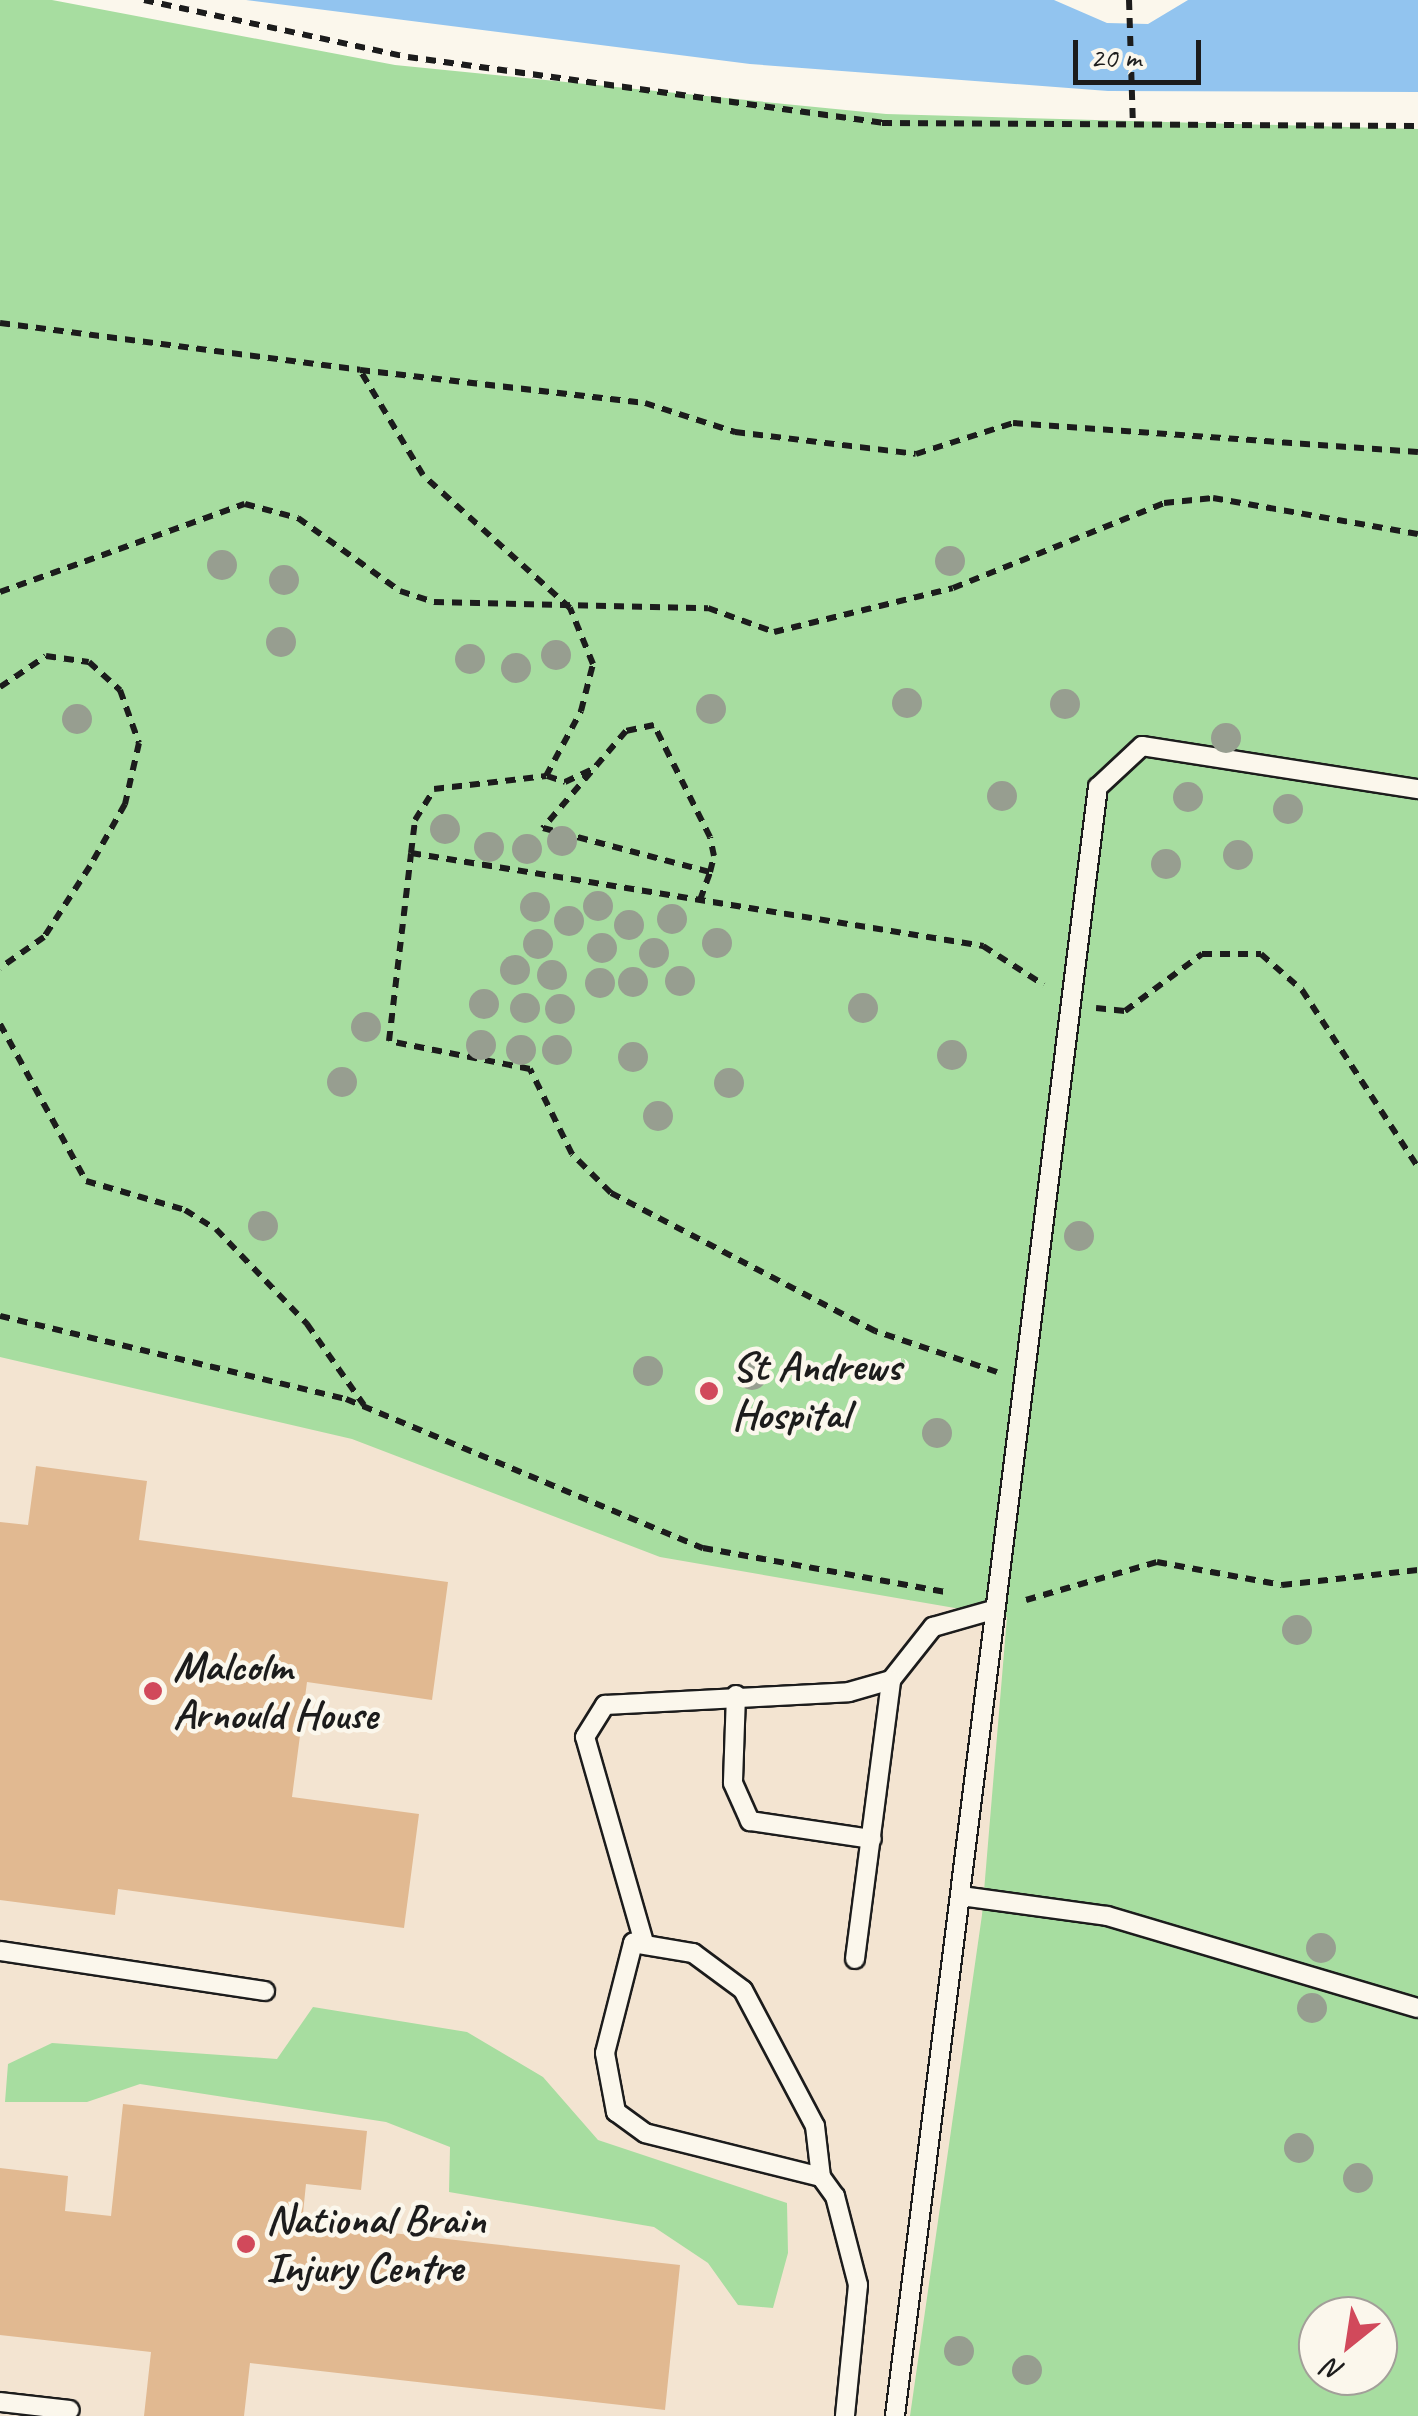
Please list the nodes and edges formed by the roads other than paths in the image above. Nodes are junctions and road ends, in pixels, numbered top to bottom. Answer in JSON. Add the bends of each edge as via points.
{"nodes":[{"id":1,"x":1418,"y":789,"type":"edge"},
{"id":2,"x":989,"y":1611,"type":"junction"},
{"id":3,"x":890,"y":1680,"type":"junction"},
{"id":4,"x":736,"y":1695,"type":"junction"},
{"id":5,"x":872,"y":1839,"type":"junction"},
{"id":6,"x":960,"y":1896,"type":"junction"},
{"id":7,"x":643,"y":1938,"type":"junction"},
{"id":8,"x":0,"y":1951,"type":"edge"},
{"id":9,"x":856,"y":1959,"type":"dead end"},
{"id":10,"x":265,"y":1991,"type":"dead end"},
{"id":11,"x":1418,"y":2008,"type":"edge"},
{"id":12,"x":821,"y":2177,"type":"junction"},
{"id":13,"x":0,"y":2402,"type":"edge"},
{"id":14,"x":70,"y":2410,"type":"dead end"},
{"id":15,"x":845,"y":2416,"type":"edge"},
{"id":16,"x":896,"y":2416,"type":"edge"}],
"edges":[{"from":1,"to":2,"type":"lane","via":[[1170,747],[1123,755],[1090,814]]},
{"from":2,"to":3,"type":"lane","via":[[932,1627]]},
{"from":2,"to":6,"type":"lane"},
{"from":3,"to":4,"type":"lane","via":[[849,1692]]},
{"from":3,"to":5,"type":"lane"},
{"from":4,"to":5,"type":"lane","via":[[733,1782],[750,1821]]},
{"from":4,"to":7,"type":"lane","via":[[605,1706],[591,1720],[585,1736]]},
{"from":5,"to":9,"type":"lane"},
{"from":6,"to":11,"type":"lane","via":[[1107,1916]]},
{"from":6,"to":16,"type":"lane"},
{"from":7,"to":12,"type":"lane","via":[[693,1952],[743,1990],[815,2126]]},
{"from":7,"to":12,"type":"lane","via":[[624,1959],[605,2053],[616,2112],[645,2133]]},
{"from":8,"to":10,"type":"lane"},
{"from":12,"to":15,"type":"lane","via":[[835,2196],[858,2285]]},
{"from":13,"to":14,"type":"lane"}]}
